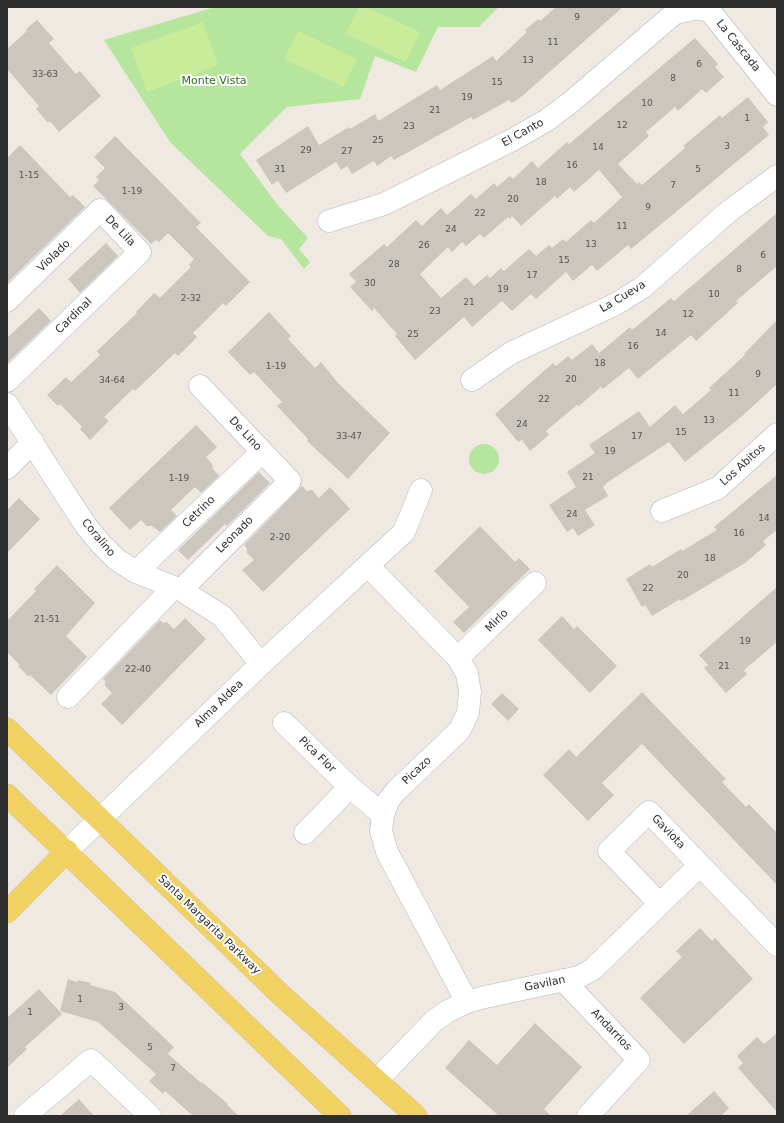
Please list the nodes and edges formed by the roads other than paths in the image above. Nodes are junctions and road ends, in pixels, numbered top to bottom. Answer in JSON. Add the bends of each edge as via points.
{"nodes":[{"id":1,"x":693,"y":8,"type":"joint"},
{"id":2,"x":770,"y":73,"type":"edge"},
{"id":3,"x":777,"y":95,"type":"edge"},
{"id":4,"x":777,"y":176,"type":"edge"},
{"id":5,"x":100,"y":210,"type":"joint"},
{"id":6,"x":329,"y":221,"type":"dead end"},
{"id":7,"x":140,"y":252,"type":"joint"},
{"id":8,"x":7,"y":301,"type":"edge"},
{"id":9,"x":472,"y":380,"type":"dead end"},
{"id":10,"x":7,"y":381,"type":"edge"},
{"id":11,"x":200,"y":386,"type":"dead end"},
{"id":12,"x":7,"y":404,"type":"edge"},
{"id":13,"x":777,"y":434,"type":"edge"},
{"id":14,"x":33,"y":442,"type":"junction"},
{"id":15,"x":262,"y":452,"type":"junction"},
{"id":16,"x":7,"y":468,"type":"edge"},
{"id":17,"x":290,"y":481,"type":"joint"},
{"id":18,"x":421,"y":490,"type":"dead end"},
{"id":19,"x":662,"y":512,"type":"dead end"},
{"id":20,"x":368,"y":566,"type":"junction"},
{"id":21,"x":136,"y":572,"type":"junction"},
{"id":22,"x":535,"y":583,"type":"dead end"},
{"id":23,"x":177,"y":589,"type":"junction"},
{"id":24,"x":458,"y":658,"type":"junction"},
{"id":25,"x":260,"y":664,"type":"junction"},
{"id":26,"x":68,"y":697,"type":"dead end"},
{"id":27,"x":284,"y":723,"type":"dead end"},
{"id":28,"x":7,"y":729,"type":"edge"},
{"id":29,"x":350,"y":787,"type":"junction"},
{"id":30,"x":7,"y":795,"type":"edge"},
{"id":31,"x":383,"y":815,"type":"junction"},
{"id":32,"x":101,"y":818,"type":"junction"},
{"id":33,"x":305,"y":833,"type":"dead end"},
{"id":34,"x":67,"y":851,"type":"junction"},
{"id":35,"x":700,"y":865,"type":"junction"},
{"id":36,"x":659,"y":903,"type":"junction"},
{"id":37,"x":7,"y":912,"type":"edge"},
{"id":38,"x":777,"y":945,"type":"edge"},
{"id":39,"x":563,"y":980,"type":"junction"},
{"id":40,"x":467,"y":1002,"type":"junction"},
{"id":41,"x":377,"y":1080,"type":"junction"},
{"id":42,"x":25,"y":1116,"type":"edge"},
{"id":43,"x":150,"y":1116,"type":"edge"},
{"id":44,"x":340,"y":1116,"type":"edge"},
{"id":45,"x":416,"y":1116,"type":"edge"},
{"id":46,"x":588,"y":1116,"type":"edge"}],
"edges":[{"from":1,"to":2,"type":"street","name":"La Cascada","via":[[709,10]]},
{"from":1,"to":6,"type":"street","name":"El Canto","via":[[675,13],[547,120],[384,204]]},
{"from":2,"to":3,"type":"street","name":"La Cascada"},
{"from":4,"to":9,"type":"street","name":"La Cueva","via":[[728,212],[643,287],[616,304],[511,353]]},
{"from":5,"to":7,"type":"street","name":"De Lila"},
{"from":5,"to":8,"type":"street","name":"Violado"},
{"from":7,"to":10,"type":"street","name":"Cardinal"},
{"from":11,"to":15,"type":"street","name":"De Lino"},
{"from":12,"to":14,"type":"street","name":"Coralino"},
{"from":13,"to":19,"type":"street","name":"Los Abitos","via":[[718,488]]},
{"from":14,"to":16,"type":"street"},
{"from":14,"to":21,"type":"street","name":"Coralino","via":[[86,526],[116,560]]},
{"from":15,"to":17,"type":"street","name":"De Lino"},
{"from":15,"to":21,"type":"street","name":"Cetrino"},
{"from":17,"to":23,"type":"street","name":"Leonado"},
{"from":18,"to":20,"type":"street","name":"Alma Aldea","via":[[404,532]]},
{"from":20,"to":24,"type":"street","name":"Picazo"},
{"from":20,"to":25,"type":"street","name":"Alma Aldea"},
{"from":21,"to":23,"type":"street","name":"Coralino"},
{"from":22,"to":24,"type":"street","name":"Mirlo"},
{"from":23,"to":25,"type":"street","name":"Coralino","via":[[222,616]]},
{"from":23,"to":26,"type":"street","name":"Leonado"},
{"from":24,"to":31,"type":"street","name":"Picazo","via":[[467,674],[470,692],[468,713],[459,731],[396,791]]},
{"from":25,"to":32,"type":"street","name":"Alma Aldea"},
{"from":27,"to":29,"type":"street","name":"Pica Flor"},
{"from":28,"to":32,"type":"main road","name":"Santa Margarita Parkway"},
{"from":29,"to":31,"type":"street","name":"Pica Flor"},
{"from":29,"to":33,"type":"street"},
{"from":30,"to":34,"type":"main road"},
{"from":31,"to":40,"type":"street","name":"Picazo","via":[[381,831],[387,852]]},
{"from":32,"to":34,"type":"street","name":"Alma Aldea"},
{"from":32,"to":41,"type":"main road","name":"Santa Margarita Parkway","via":[[281,995]]},
{"from":34,"to":37,"type":"main road","name":"Alma Aldea"},
{"from":34,"to":44,"type":"main road"},
{"from":35,"to":36,"type":"street","name":"Gavilan"},
{"from":35,"to":36,"type":"street","name":"Gaviota","via":[[649,812],[609,852]]},
{"from":35,"to":38,"type":"street","name":"Gaviota"},
{"from":36,"to":39,"type":"street","name":"Gavilan","via":[[593,969]]},
{"from":39,"to":40,"type":"street","name":"Gavilan"},
{"from":39,"to":46,"type":"street","name":"Andarrios","via":[[639,1060]]},
{"from":40,"to":41,"type":"street","name":"Gavilan","via":[[434,1021]]},
{"from":41,"to":45,"type":"main road","name":"Santa Margarita Parkway"},
{"from":42,"to":43,"type":"street","via":[[91,1060]]}]}
